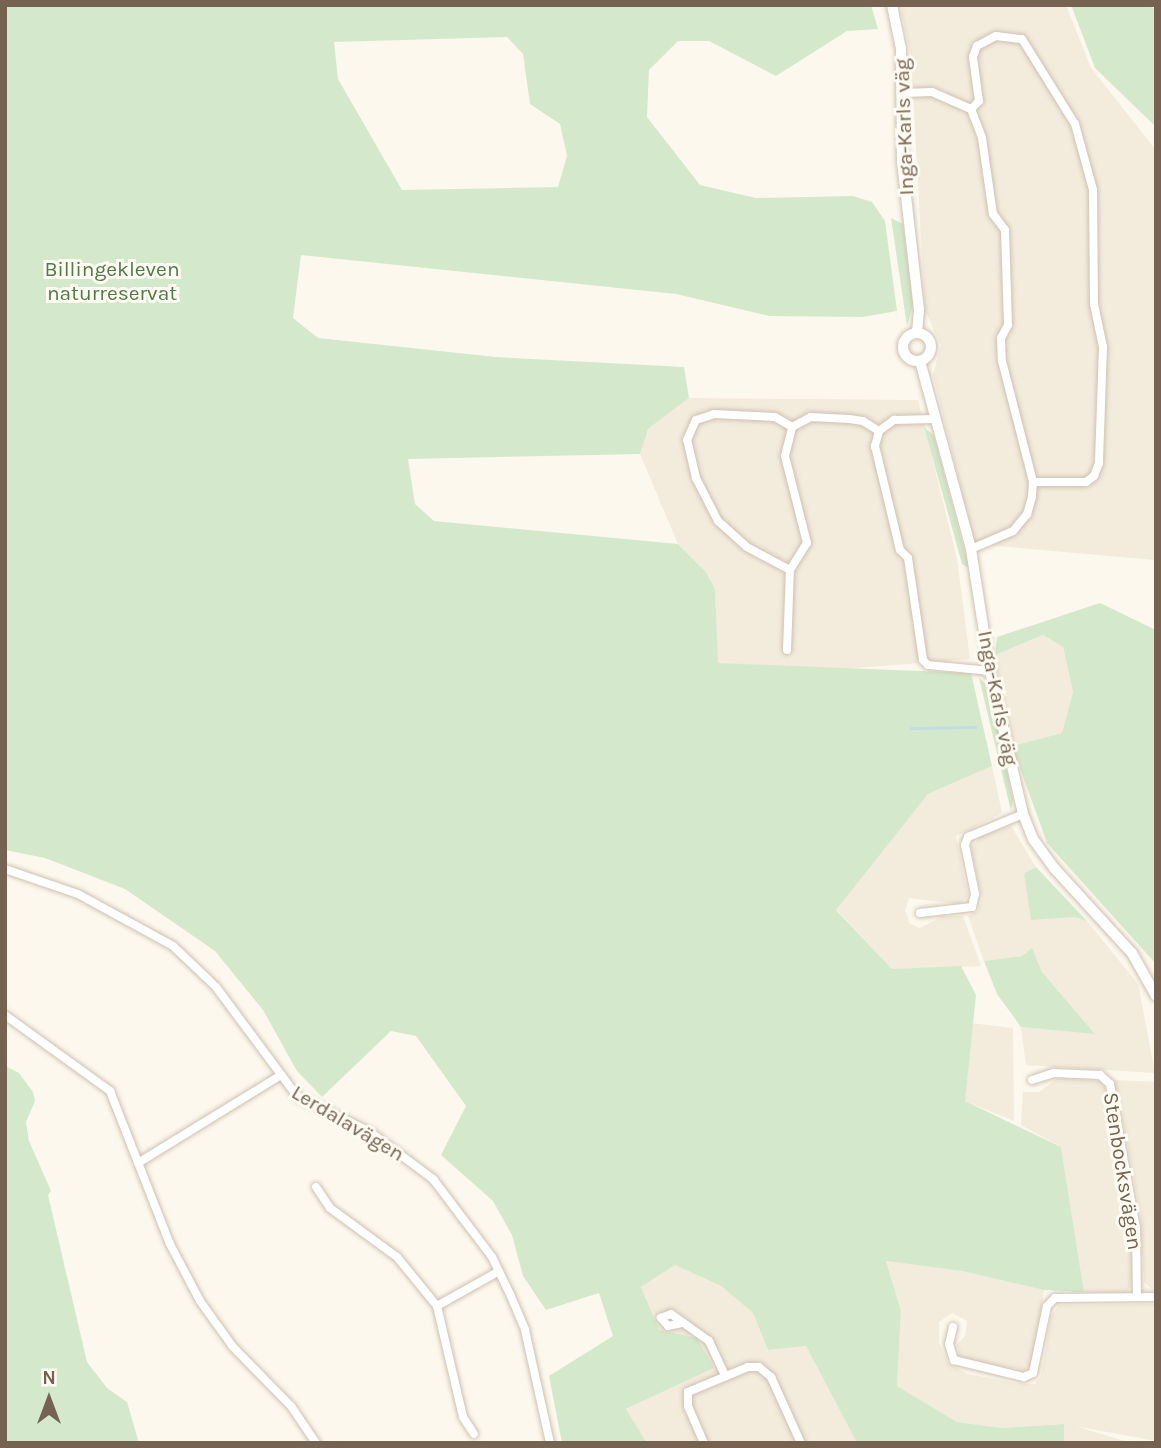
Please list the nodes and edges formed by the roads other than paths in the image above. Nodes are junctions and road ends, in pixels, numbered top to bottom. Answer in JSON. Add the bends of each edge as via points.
{"nodes":[{"id":1,"x":892,"y":5,"type":"edge"},
{"id":2,"x":902,"y":93,"type":"junction"},
{"id":3,"x":971,"y":109,"type":"junction"},
{"id":4,"x":917,"y":333,"type":"junction"},
{"id":5,"x":920,"y":361,"type":"junction"},
{"id":6,"x":935,"y":419,"type":"junction"},
{"id":7,"x":792,"y":427,"type":"junction"},
{"id":8,"x":879,"y":431,"type":"junction"},
{"id":9,"x":1033,"y":482,"type":"junction"},
{"id":10,"x":971,"y":549,"type":"junction"},
{"id":11,"x":790,"y":570,"type":"junction"},
{"id":12,"x":787,"y":650,"type":"dead end"},
{"id":13,"x":990,"y":671,"type":"junction"},
{"id":14,"x":1023,"y":814,"type":"junction"},
{"id":15,"x":5,"y":869,"type":"edge"},
{"id":16,"x":920,"y":913,"type":"dead end"},
{"id":17,"x":1156,"y":996,"type":"edge"},
{"id":18,"x":5,"y":1015,"type":"edge"},
{"id":19,"x":278,"y":1077,"type":"junction"},
{"id":20,"x":1032,"y":1080,"type":"dead end"},
{"id":21,"x":138,"y":1163,"type":"junction"},
{"id":22,"x":316,"y":1187,"type":"dead end"},
{"id":23,"x":499,"y":1271,"type":"junction"},
{"id":24,"x":1137,"y":1297,"type":"junction"},
{"id":25,"x":1156,"y":1297,"type":"edge"},
{"id":26,"x":437,"y":1306,"type":"junction"},
{"id":27,"x":682,"y":1323,"type":"dead end"},
{"id":28,"x":953,"y":1327,"type":"dead end"},
{"id":29,"x":724,"y":1376,"type":"junction"},
{"id":30,"x":474,"y":1434,"type":"dead end"},
{"id":31,"x":316,"y":1443,"type":"edge"},
{"id":32,"x":551,"y":1443,"type":"edge"},
{"id":33,"x":704,"y":1443,"type":"edge"},
{"id":34,"x":801,"y":1443,"type":"edge"}],
"edges":[{"from":1,"to":2,"type":"street","name":"Inga-Karls väg","via":[[901,49]]},
{"from":2,"to":3,"type":"street","via":[[932,92]]},
{"from":2,"to":4,"type":"street","name":"Inga-Karls väg","via":[[902,161],[919,310]]},
{"from":3,"to":9,"type":"street","via":[[982,138],[993,214],[1005,230],[1008,325],[1001,338],[1002,361]]},
{"from":3,"to":9,"type":"street","via":[[979,101],[973,57],[977,46],[996,36],[1022,38],[1075,124],[1094,190],[1094,304],[1103,347],[1099,463],[1086,482]]},
{"from":4,"to":5,"type":"street","via":[[931,344],[927,358]]},
{"from":4,"to":5,"type":"street","via":[[904,343],[904,352]]},
{"from":5,"to":6,"type":"street","name":"Inga-Karls väg"},
{"from":6,"to":8,"type":"street","via":[[894,420]]},
{"from":6,"to":10,"type":"street","name":"Inga-Karls väg"},
{"from":7,"to":8,"type":"street","via":[[811,417],[863,421]]},
{"from":7,"to":11,"type":"street","via":[[785,456],[807,531],[806,547]]},
{"from":7,"to":11,"type":"street","via":[[775,417],[714,414],[696,420],[689,429],[696,478],[718,521],[747,547]]},
{"from":8,"to":13,"type":"street","via":[[877,456],[900,550],[908,558],[923,660],[928,665]]},
{"from":9,"to":10,"type":"street","via":[[1027,514],[1013,531]]},
{"from":10,"to":13,"type":"street","name":"Inga-Karls väg"},
{"from":11,"to":12,"type":"street"},
{"from":13,"to":14,"type":"street","name":"Inga-Karls väg"},
{"from":14,"to":16,"type":"street","via":[[968,837],[965,845],[975,894],[972,906]]},
{"from":14,"to":17,"type":"street","name":"Inga-Karls väg","via":[[1033,839],[1054,868],[1132,953]]},
{"from":15,"to":19,"type":"street","name":"Lerdalavägen","via":[[78,894],[173,946],[216,987]]},
{"from":18,"to":21,"type":"street","via":[[110,1091]]},
{"from":19,"to":21,"type":"street"},
{"from":19,"to":23,"type":"street","name":"Lerdalavägen","via":[[297,1097],[370,1132],[433,1179],[464,1215]]},
{"from":20,"to":24,"type":"street","name":"Stenbocksvägen","via":[[1054,1073],[1100,1075],[1110,1084],[1136,1228]]},
{"from":21,"to":31,"type":"street","via":[[170,1244],[200,1301],[233,1347],[291,1406]]},
{"from":22,"to":26,"type":"street","via":[[330,1208],[397,1257]]},
{"from":23,"to":26,"type":"street"},
{"from":23,"to":32,"type":"street","name":"Lerdalavägen","via":[[525,1330]]},
{"from":24,"to":25,"type":"street"},
{"from":24,"to":28,"type":"street","via":[[1050,1301],[1036,1365],[1033,1373],[1024,1377],[954,1360],[949,1344]]},
{"from":26,"to":30,"type":"street","via":[[463,1417]]},
{"from":27,"to":29,"type":"street","via":[[709,1340]]},
{"from":29,"to":33,"type":"street","via":[[694,1389],[686,1399]]},
{"from":29,"to":34,"type":"street","via":[[748,1367],[766,1371]]}]}
